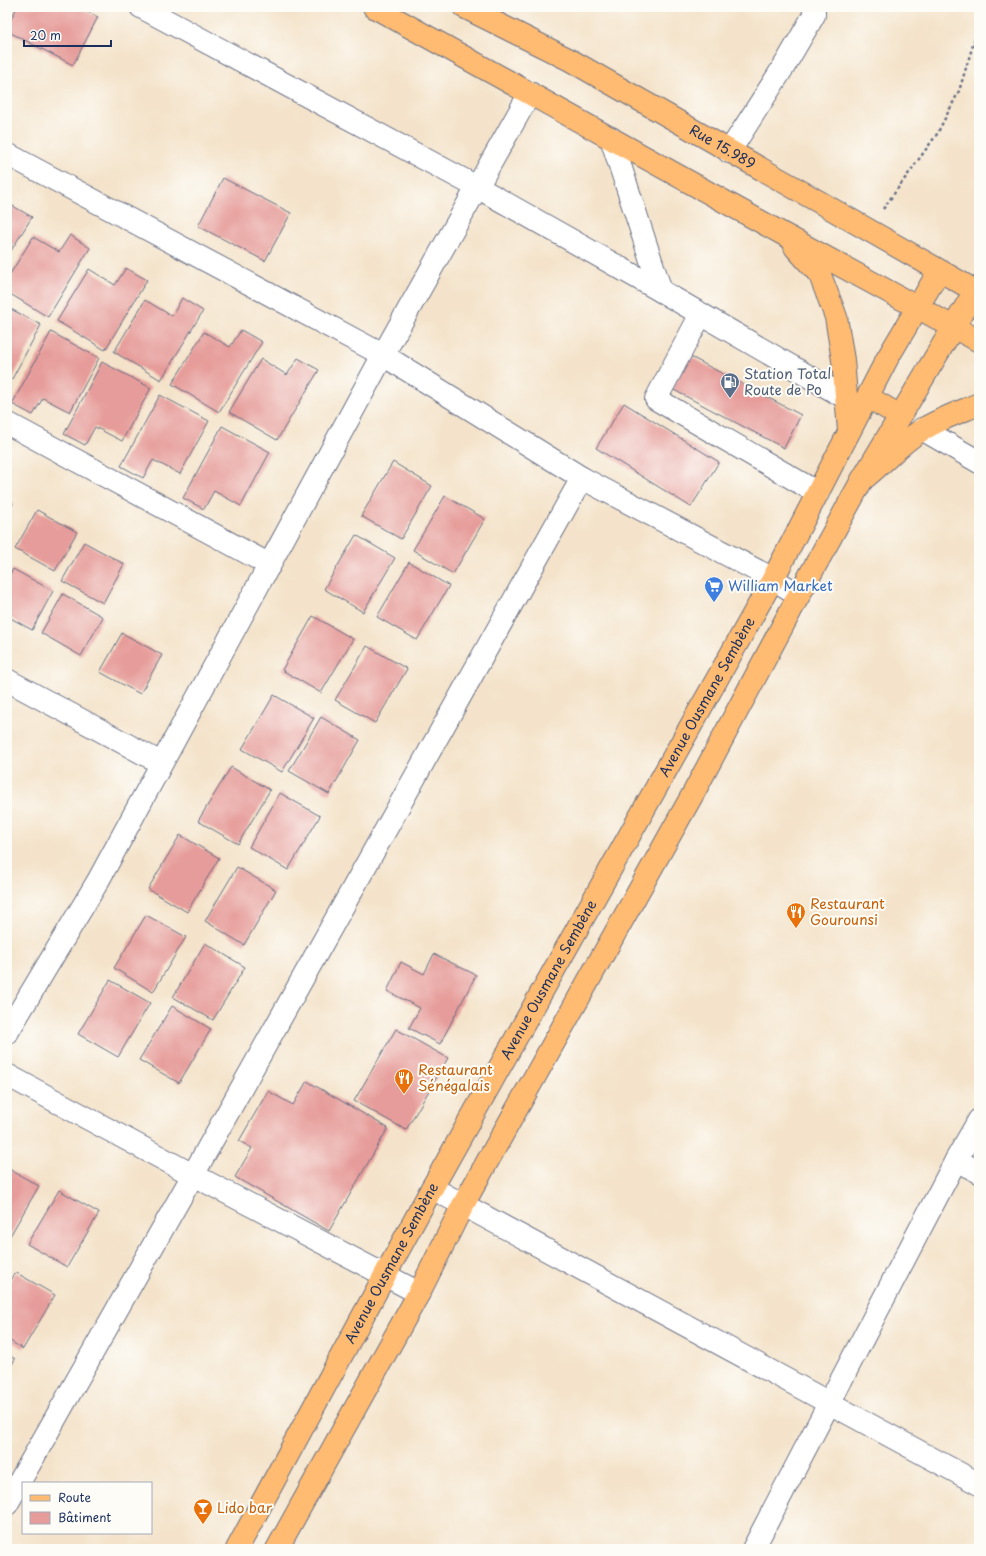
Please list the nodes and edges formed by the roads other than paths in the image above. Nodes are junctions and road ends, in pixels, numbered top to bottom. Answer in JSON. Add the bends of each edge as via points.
{"nodes":[{"id":1,"x":141,"y":7,"type":"edge"},
{"id":2,"x":374,"y":7,"type":"edge"},
{"id":3,"x":464,"y":7,"type":"edge"},
{"id":4,"x":814,"y":7,"type":"edge"},
{"id":5,"x":530,"y":93,"type":"junction"},
{"id":6,"x":611,"y":138,"type":"junction"},
{"id":7,"x":729,"y":152,"type":"junction"},
{"id":8,"x":7,"y":154,"type":"edge"},
{"id":9,"x":478,"y":187,"type":"junction"},
{"id":10,"x":783,"y":234,"type":"junction"},
{"id":11,"x":939,"y":271,"type":"junction"},
{"id":12,"x":661,"y":291,"type":"junction"},
{"id":13,"x":977,"y":292,"type":"edge"},
{"id":14,"x":918,"y":308,"type":"junction"},
{"id":15,"x":701,"y":314,"type":"junction"},
{"id":16,"x":954,"y":327,"type":"junction"},
{"id":17,"x":979,"y":341,"type":"edge"},
{"id":18,"x":383,"y":355,"type":"junction"},
{"id":19,"x":868,"y":397,"type":"junction"},
{"id":20,"x":846,"y":398,"type":"junction"},
{"id":21,"x":979,"y":404,"type":"edge"},
{"id":22,"x":900,"y":416,"type":"junction"},
{"id":23,"x":7,"y":423,"type":"edge"},
{"id":24,"x":922,"y":429,"type":"junction"},
{"id":25,"x":849,"y":431,"type":"junction"},
{"id":26,"x":979,"y":462,"type":"edge"},
{"id":27,"x":582,"y":478,"type":"junction"},
{"id":28,"x":862,"y":480,"type":"junction"},
{"id":29,"x":818,"y":493,"type":"junction"},
{"id":30,"x":270,"y":565,"type":"junction"},
{"id":31,"x":773,"y":579,"type":"junction"},
{"id":32,"x":799,"y":595,"type":"junction"},
{"id":33,"x":7,"y":680,"type":"edge"},
{"id":34,"x":162,"y":763,"type":"junction"},
{"id":35,"x":7,"y":1033,"type":"edge"},
{"id":36,"x":7,"y":1075,"type":"edge"},
{"id":37,"x":979,"y":1120,"type":"edge"},
{"id":38,"x":956,"y":1160,"type":"junction"},
{"id":39,"x":979,"y":1172,"type":"edge"},
{"id":40,"x":193,"y":1175,"type":"junction"},
{"id":41,"x":432,"y":1188,"type":"junction"},
{"id":42,"x":463,"y":1205,"type":"junction"},
{"id":43,"x":386,"y":1276,"type":"junction"},
{"id":44,"x":419,"y":1293,"type":"junction"},
{"id":45,"x":829,"y":1402,"type":"junction"},
{"id":46,"x":979,"y":1484,"type":"edge"},
{"id":47,"x":7,"y":1504,"type":"edge"},
{"id":48,"x":237,"y":1549,"type":"edge"},
{"id":49,"x":277,"y":1549,"type":"edge"},
{"id":50,"x":752,"y":1549,"type":"edge"}],
"edges":[{"from":1,"to":9,"type":"street"},
{"from":2,"to":5,"type":"main road"},
{"from":3,"to":7,"type":"main road","name":"Rue 15.989","via":[[570,60]]},
{"from":4,"to":7,"type":"street","via":[[814,15],[786,63]]},
{"from":5,"to":6,"type":"main road"},
{"from":5,"to":9,"type":"street"},
{"from":6,"to":10,"type":"main road"},
{"from":6,"to":12,"type":"street"},
{"from":7,"to":11,"type":"main road","name":"Rue 15.989"},
{"from":8,"to":18,"type":"street"},
{"from":9,"to":12,"type":"street"},
{"from":9,"to":18,"type":"street"},
{"from":10,"to":14,"type":"main road"},
{"from":10,"to":20,"type":"main road","via":[[820,275],[836,317]]},
{"from":11,"to":13,"type":"main road","name":"Rue 15.989"},
{"from":11,"to":14,"type":"main road","name":"Avenue Ousmane Sembène"},
{"from":12,"to":15,"type":"street"},
{"from":13,"to":16,"type":"main road"},
{"from":14,"to":16,"type":"main road"},
{"from":14,"to":19,"type":"main road","name":"Avenue Ousmane Sembène","via":[[896,342]]},
{"from":15,"to":20,"type":"street"},
{"from":15,"to":29,"type":"street","via":[[656,399]]},
{"from":16,"to":17,"type":"main road"},
{"from":16,"to":22,"type":"main road"},
{"from":18,"to":27,"type":"street"},
{"from":18,"to":30,"type":"street"},
{"from":19,"to":22,"type":"main road"},
{"from":19,"to":25,"type":"main road","name":"Avenue Ousmane Sembène"},
{"from":20,"to":25,"type":"main road"},
{"from":21,"to":24,"type":"main road"},
{"from":22,"to":28,"type":"main road"},
{"from":23,"to":30,"type":"street"},
{"from":24,"to":26,"type":"street"},
{"from":24,"to":28,"type":"main road"},
{"from":25,"to":29,"type":"main road","name":"Avenue Ousmane Sembène"},
{"from":27,"to":31,"type":"street"},
{"from":27,"to":40,"type":"street"},
{"from":28,"to":32,"type":"main road"},
{"from":29,"to":31,"type":"main road","name":"Avenue Ousmane Sembène"},
{"from":30,"to":34,"type":"street"},
{"from":31,"to":32,"type":"street"},
{"from":31,"to":41,"type":"main road","name":"Avenue Ousmane Sembène"},
{"from":32,"to":42,"type":"main road","via":[[694,792]]},
{"from":33,"to":34,"type":"street"},
{"from":34,"to":35,"type":"street","via":[[98,881]]},
{"from":36,"to":40,"type":"street"},
{"from":37,"to":38,"type":"street"},
{"from":38,"to":39,"type":"street"},
{"from":38,"to":45,"type":"street"},
{"from":40,"to":43,"type":"street"},
{"from":40,"to":47,"type":"street"},
{"from":41,"to":42,"type":"street"},
{"from":41,"to":43,"type":"main road","name":"Avenue Ousmane Sembène"},
{"from":42,"to":44,"type":"main road"},
{"from":42,"to":45,"type":"street"},
{"from":43,"to":44,"type":"street"},
{"from":43,"to":48,"type":"main road","name":"Avenue Ousmane Sembène"},
{"from":44,"to":49,"type":"main road"},
{"from":45,"to":46,"type":"street"},
{"from":45,"to":50,"type":"street"}]}
